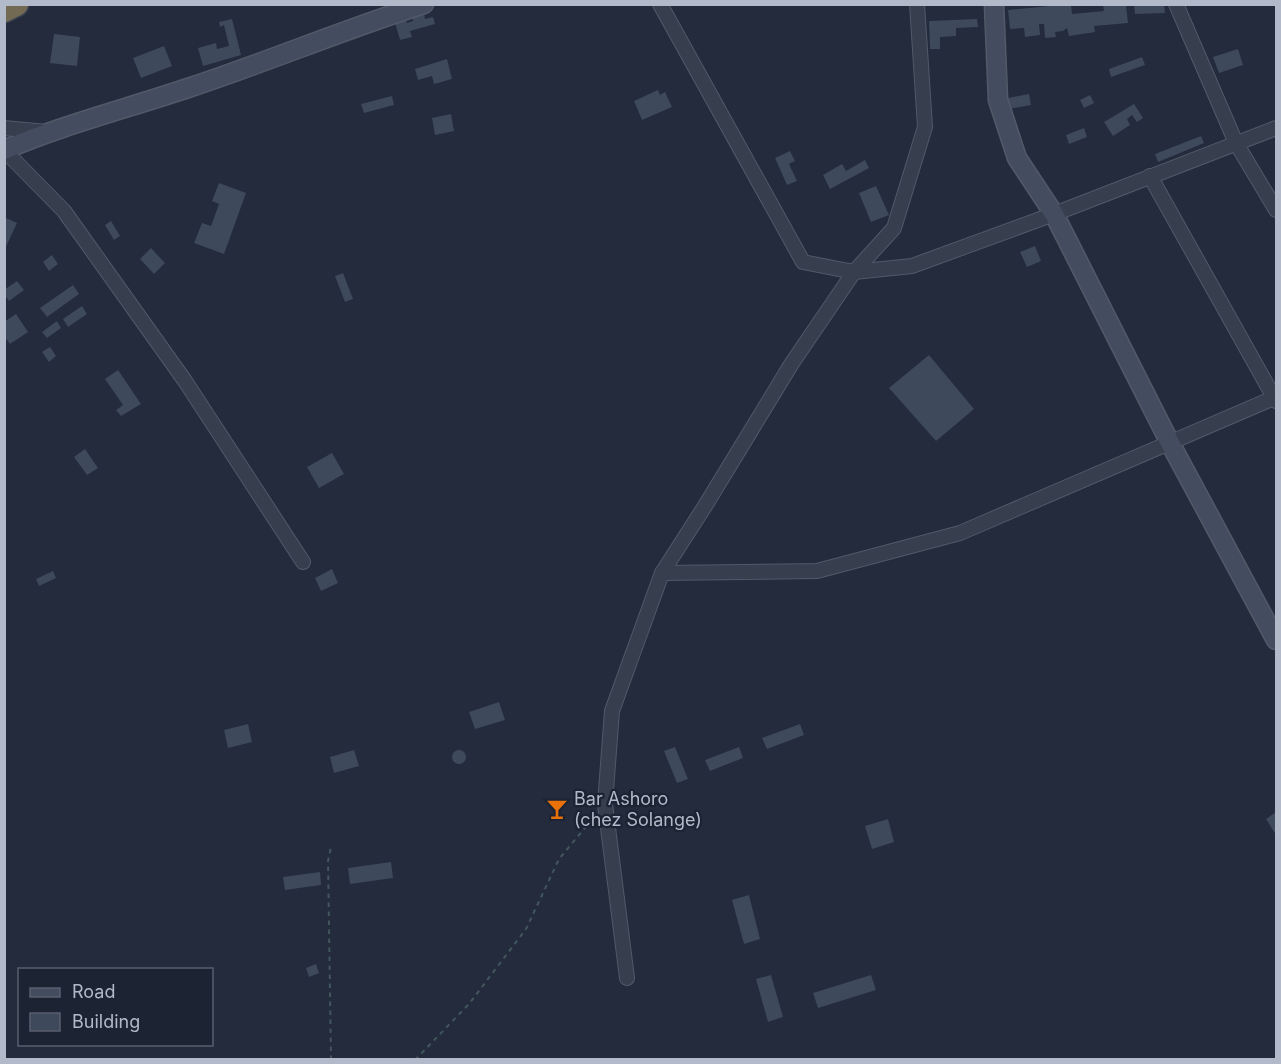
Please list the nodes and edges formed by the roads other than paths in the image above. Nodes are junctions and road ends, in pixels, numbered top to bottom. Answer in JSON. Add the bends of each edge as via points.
{"nodes":[{"id":1,"x":16,"y":4,"type":"edge"},
{"id":2,"x":424,"y":4,"type":"edge"},
{"id":3,"x":660,"y":4,"type":"edge"},
{"id":4,"x":917,"y":4,"type":"edge"},
{"id":5,"x":994,"y":4,"type":"edge"},
{"id":6,"x":1176,"y":4,"type":"edge"},
{"id":7,"x":4,"y":10,"type":"edge"},
{"id":8,"x":4,"y":128,"type":"edge"},
{"id":9,"x":1276,"y":128,"type":"edge"},
{"id":10,"x":47,"y":132,"type":"junction"},
{"id":11,"x":1236,"y":143,"type":"junction"},
{"id":12,"x":4,"y":150,"type":"edge"},
{"id":13,"x":1150,"y":176,"type":"junction"},
{"id":14,"x":1276,"y":210,"type":"edge"},
{"id":15,"x":1054,"y":214,"type":"junction"},
{"id":16,"x":854,"y":272,"type":"junction"},
{"id":17,"x":1276,"y":398,"type":"edge"},
{"id":18,"x":1170,"y":442,"type":"junction"},
{"id":19,"x":303,"y":562,"type":"dead end"},
{"id":20,"x":662,"y":573,"type":"junction"},
{"id":21,"x":1276,"y":640,"type":"edge"},
{"id":22,"x":627,"y":978,"type":"dead end"}],
"edges":[{"from":1,"to":7,"type":"highway"},
{"from":2,"to":10,"type":"street","via":[[192,87]]},
{"from":3,"to":16,"type":"street","via":[[803,262]]},
{"from":4,"to":16,"type":"street","via":[[925,127],[894,228]]},
{"from":5,"to":15,"type":"street","via":[[998,100],[1017,158]]},
{"from":6,"to":11,"type":"street"},
{"from":8,"to":10,"type":"street"},
{"from":9,"to":11,"type":"street"},
{"from":10,"to":12,"type":"street"},
{"from":11,"to":13,"type":"street"},
{"from":11,"to":14,"type":"street"},
{"from":12,"to":19,"type":"street","via":[[64,211],[185,381]]},
{"from":13,"to":15,"type":"street"},
{"from":13,"to":17,"type":"street"},
{"from":15,"to":16,"type":"street","via":[[912,267]]},
{"from":15,"to":18,"type":"street"},
{"from":16,"to":20,"type":"street","via":[[792,363]]},
{"from":17,"to":18,"type":"street"},
{"from":18,"to":20,"type":"street","via":[[960,533],[817,571]]},
{"from":18,"to":21,"type":"street"},
{"from":20,"to":22,"type":"street","via":[[612,711],[604,804]]}]}
